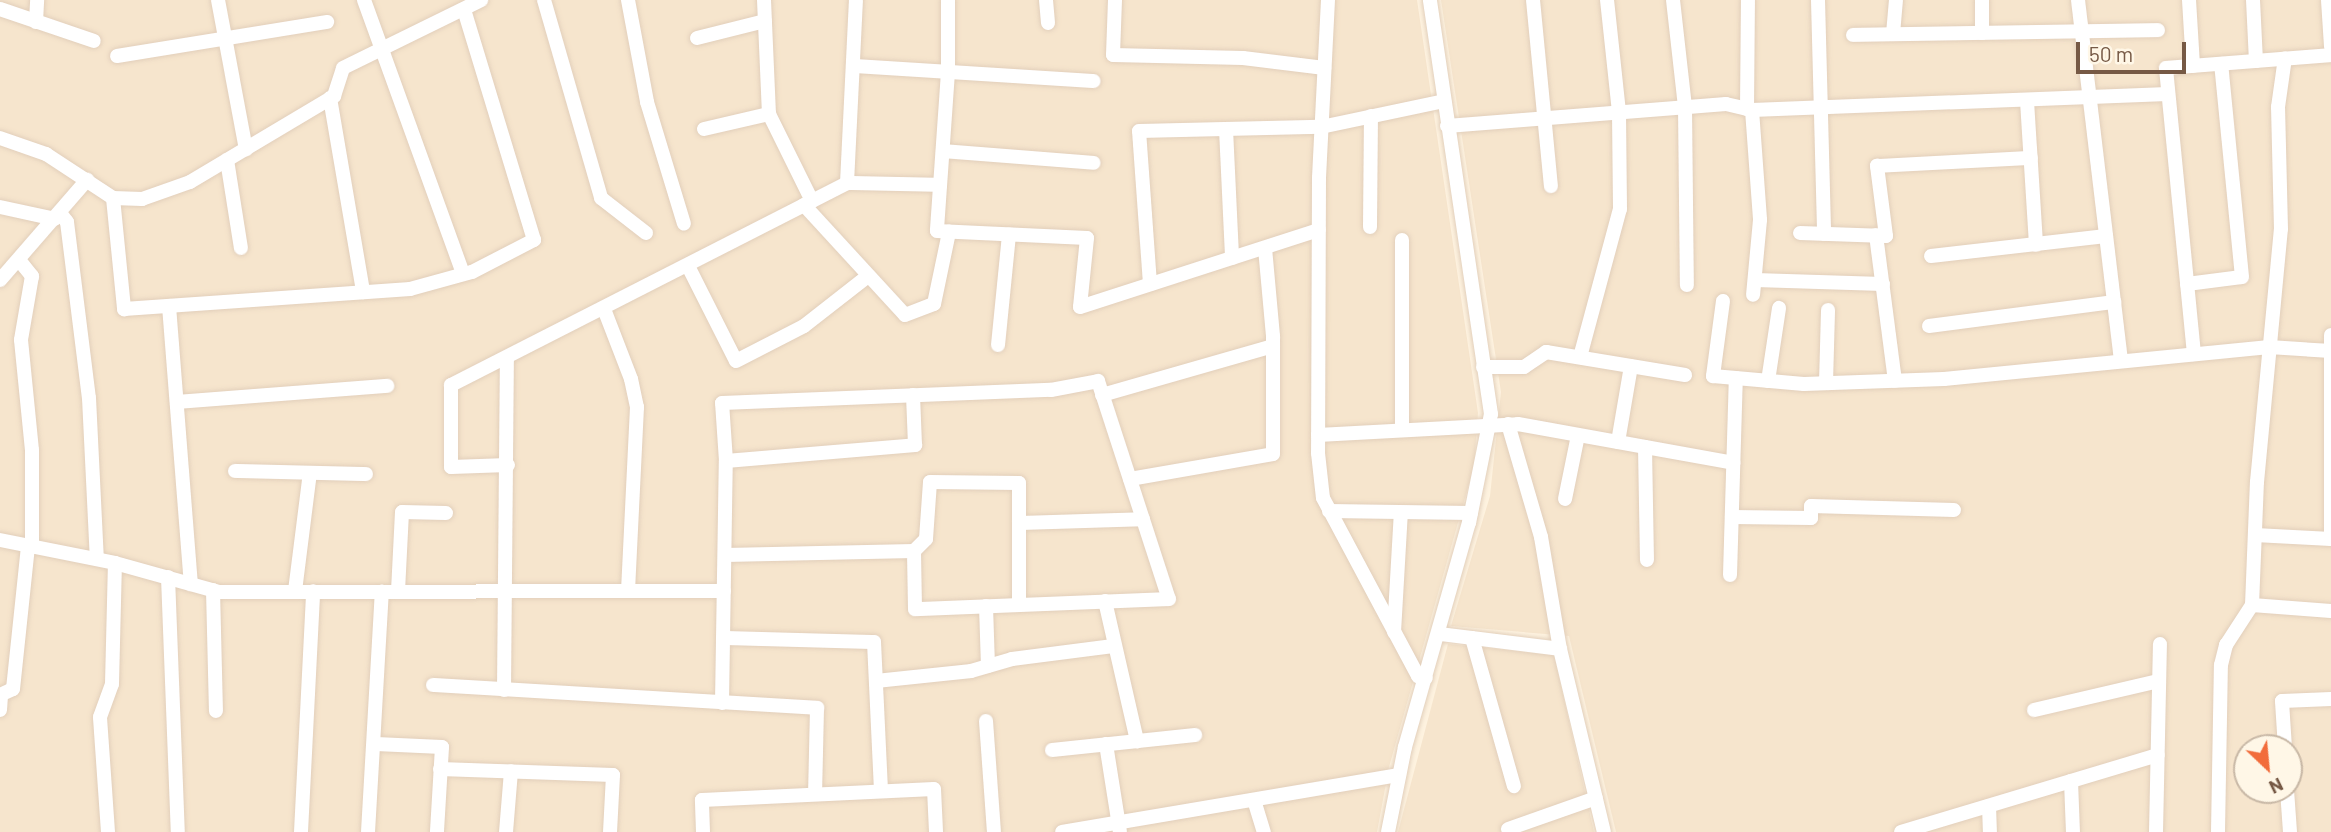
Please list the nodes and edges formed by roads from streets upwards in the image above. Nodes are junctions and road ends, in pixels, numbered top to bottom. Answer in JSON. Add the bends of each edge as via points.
{"nodes":[{"id":1,"x":37,"y":0,"type":"edge"},
{"id":2,"x":218,"y":0,"type":"edge"},
{"id":3,"x":364,"y":0,"type":"edge"},
{"id":4,"x":481,"y":0,"type":"edge"},
{"id":5,"x":544,"y":0,"type":"edge"},
{"id":6,"x":628,"y":0,"type":"edge"},
{"id":7,"x":764,"y":0,"type":"edge"},
{"id":8,"x":856,"y":0,"type":"edge"},
{"id":9,"x":948,"y":0,"type":"edge"},
{"id":10,"x":1046,"y":0,"type":"edge"},
{"id":11,"x":1115,"y":0,"type":"edge"},
{"id":12,"x":1328,"y":0,"type":"edge"},
{"id":13,"x":1430,"y":0,"type":"edge"},
{"id":14,"x":1532,"y":0,"type":"edge"},
{"id":15,"x":1607,"y":0,"type":"edge"},
{"id":16,"x":1673,"y":0,"type":"edge"},
{"id":17,"x":1748,"y":0,"type":"edge"},
{"id":18,"x":1818,"y":0,"type":"edge"},
{"id":19,"x":1896,"y":0,"type":"edge"},
{"id":20,"x":1982,"y":0,"type":"edge"},
{"id":21,"x":2078,"y":0,"type":"edge"},
{"id":22,"x":2189,"y":0,"type":"edge"},
{"id":23,"x":2253,"y":0,"type":"edge"},
{"id":24,"x":2328,"y":0,"type":"edge"},
{"id":25,"x":0,"y":9,"type":"edge"},
{"id":26,"x":464,"y":9,"type":"junction"},
{"id":27,"x":765,"y":21,"type":"junction"},
{"id":28,"x":36,"y":22,"type":"junction"},
{"id":29,"x":327,"y":22,"type":"dead end"},
{"id":30,"x":1048,"y":23,"type":"dead end"},
{"id":31,"x":2158,"y":30,"type":"dead end"},
{"id":32,"x":2082,"y":32,"type":"junction"},
{"id":33,"x":1982,"y":33,"type":"junction"},
{"id":34,"x":1893,"y":34,"type":"junction"},
{"id":35,"x":1853,"y":35,"type":"dead end"},
{"id":36,"x":698,"y":38,"type":"dead end"},
{"id":37,"x":225,"y":39,"type":"junction"},
{"id":38,"x":94,"y":41,"type":"dead end"},
{"id":39,"x":2331,"y":47,"type":"edge"},
{"id":40,"x":384,"y":48,"type":"junction"},
{"id":41,"x":2331,"y":55,"type":"edge"},
{"id":42,"x":117,"y":56,"type":"dead end"},
{"id":43,"x":2285,"y":58,"type":"junction"},
{"id":44,"x":2256,"y":61,"type":"junction"},
{"id":45,"x":2221,"y":64,"type":"junction"},
{"id":46,"x":854,"y":66,"type":"junction"},
{"id":47,"x":2193,"y":66,"type":"junction"},
{"id":48,"x":1324,"y":68,"type":"junction"},
{"id":49,"x":948,"y":72,"type":"junction"},
{"id":50,"x":1094,"y":81,"type":"dead end"},
{"id":51,"x":2168,"y":94,"type":"junction"},
{"id":52,"x":330,"y":98,"type":"junction"},
{"id":53,"x":2090,"y":99,"type":"junction"},
{"id":54,"x":1444,"y":101,"type":"junction"},
{"id":55,"x":2027,"y":101,"type":"junction"},
{"id":56,"x":1685,"y":107,"type":"junction"},
{"id":57,"x":1821,"y":108,"type":"junction"},
{"id":58,"x":1749,"y":110,"type":"junction"},
{"id":59,"x":1619,"y":112,"type":"junction"},
{"id":60,"x":769,"y":114,"type":"junction"},
{"id":61,"x":1371,"y":116,"type":"junction"},
{"id":62,"x":1547,"y":118,"type":"junction"},
{"id":63,"x":1447,"y":125,"type":"junction"},
{"id":64,"x":1321,"y":127,"type":"junction"},
{"id":65,"x":704,"y":129,"type":"dead end"},
{"id":66,"x":1226,"y":129,"type":"junction"},
{"id":67,"x":0,"y":138,"type":"edge"},
{"id":68,"x":246,"y":149,"type":"junction"},
{"id":69,"x":943,"y":151,"type":"junction"},
{"id":70,"x":2031,"y":158,"type":"junction"},
{"id":71,"x":226,"y":160,"type":"junction"},
{"id":72,"x":1094,"y":163,"type":"dead end"},
{"id":73,"x":88,"y":180,"type":"junction"},
{"id":74,"x":847,"y":183,"type":"junction"},
{"id":75,"x":940,"y":185,"type":"junction"},
{"id":76,"x":1551,"y":186,"type":"dead end"},
{"id":77,"x":113,"y":198,"type":"junction"},
{"id":78,"x":808,"y":203,"type":"junction"},
{"id":79,"x":0,"y":207,"type":"edge"},
{"id":80,"x":57,"y":216,"type":"junction"},
{"id":81,"x":684,"y":224,"type":"dead end"},
{"id":82,"x":1370,"y":227,"type":"dead end"},
{"id":83,"x":1319,"y":230,"type":"junction"},
{"id":84,"x":949,"y":232,"type":"junction"},
{"id":85,"x":646,"y":233,"type":"dead end"},
{"id":86,"x":1800,"y":233,"type":"dead end"},
{"id":87,"x":1824,"y":234,"type":"junction"},
{"id":88,"x":1009,"y":235,"type":"junction"},
{"id":89,"x":1876,"y":235,"type":"junction"},
{"id":90,"x":2106,"y":236,"type":"junction"},
{"id":91,"x":1402,"y":240,"type":"dead end"},
{"id":92,"x":2036,"y":245,"type":"junction"},
{"id":93,"x":1265,"y":247,"type":"junction"},
{"id":94,"x":241,"y":248,"type":"dead end"},
{"id":95,"x":1931,"y":256,"type":"dead end"},
{"id":96,"x":1232,"y":258,"type":"junction"},
{"id":97,"x":11,"y":262,"type":"edge"},
{"id":98,"x":688,"y":265,"type":"junction"},
{"id":99,"x":463,"y":274,"type":"junction"},
{"id":100,"x":869,"y":276,"type":"junction"},
{"id":101,"x":0,"y":280,"type":"edge"},
{"id":102,"x":1150,"y":284,"type":"junction"},
{"id":103,"x":1882,"y":284,"type":"junction"},
{"id":104,"x":2187,"y":284,"type":"junction"},
{"id":105,"x":1687,"y":285,"type":"dead end"},
{"id":106,"x":363,"y":292,"type":"junction"},
{"id":107,"x":1723,"y":301,"type":"dead end"},
{"id":108,"x":2114,"y":302,"type":"junction"},
{"id":109,"x":169,"y":306,"type":"junction"},
{"id":110,"x":1779,"y":308,"type":"dead end"},
{"id":111,"x":604,"y":309,"type":"junction"},
{"id":112,"x":1828,"y":310,"type":"dead end"},
{"id":113,"x":1929,"y":326,"type":"dead end"},
{"id":114,"x":2331,"y":335,"type":"edge"},
{"id":115,"x":999,"y":345,"type":"dead end"},
{"id":116,"x":1273,"y":346,"type":"junction"},
{"id":117,"x":2269,"y":347,"type":"junction"},
{"id":118,"x":2330,"y":351,"type":"edge"},
{"id":119,"x":2193,"y":354,"type":"junction"},
{"id":120,"x":1580,"y":357,"type":"junction"},
{"id":121,"x":507,"y":360,"type":"junction"},
{"id":122,"x":2121,"y":360,"type":"junction"},
{"id":123,"x":1631,"y":366,"type":"junction"},
{"id":124,"x":1483,"y":367,"type":"junction"},
{"id":125,"x":1685,"y":375,"type":"dead end"},
{"id":126,"x":1737,"y":378,"type":"junction"},
{"id":127,"x":1768,"y":381,"type":"junction"},
{"id":128,"x":1895,"y":381,"type":"junction"},
{"id":129,"x":1826,"y":383,"type":"junction"},
{"id":130,"x":387,"y":386,"type":"dead end"},
{"id":131,"x":913,"y":395,"type":"junction"},
{"id":132,"x":1102,"y":395,"type":"junction"},
{"id":133,"x":177,"y":402,"type":"junction"},
{"id":134,"x":1489,"y":423,"type":"junction"},
{"id":135,"x":1508,"y":424,"type":"junction"},
{"id":136,"x":1402,"y":429,"type":"junction"},
{"id":137,"x":1318,"y":435,"type":"junction"},
{"id":138,"x":1578,"y":435,"type":"junction"},
{"id":139,"x":1618,"y":442,"type":"junction"},
{"id":140,"x":1645,"y":447,"type":"junction"},
{"id":141,"x":726,"y":461,"type":"junction"},
{"id":142,"x":1734,"y":463,"type":"junction"},
{"id":143,"x":508,"y":465,"type":"junction"},
{"id":144,"x":235,"y":471,"type":"dead end"},
{"id":145,"x":310,"y":473,"type":"junction"},
{"id":146,"x":366,"y":474,"type":"dead end"},
{"id":147,"x":1130,"y":479,"type":"junction"},
{"id":148,"x":1565,"y":499,"type":"dead end"},
{"id":149,"x":1954,"y":510,"type":"dead end"},
{"id":150,"x":1329,"y":511,"type":"junction"},
{"id":151,"x":1401,"y":512,"type":"junction"},
{"id":152,"x":446,"y":513,"type":"dead end"},
{"id":153,"x":1471,"y":513,"type":"junction"},
{"id":154,"x":1732,"y":517,"type":"junction"},
{"id":155,"x":1143,"y":519,"type":"junction"},
{"id":156,"x":1019,"y":523,"type":"junction"},
{"id":157,"x":2255,"y":535,"type":"junction"},
{"id":158,"x":2331,"y":539,"type":"edge"},
{"id":159,"x":0,"y":540,"type":"edge"},
{"id":160,"x":30,"y":546,"type":"junction"},
{"id":161,"x":914,"y":551,"type":"junction"},
{"id":162,"x":725,"y":555,"type":"junction"},
{"id":163,"x":97,"y":559,"type":"junction"},
{"id":164,"x":1647,"y":560,"type":"dead end"},
{"id":165,"x":116,"y":563,"type":"junction"},
{"id":166,"x":1730,"y":575,"type":"dead end"},
{"id":167,"x":168,"y":578,"type":"junction"},
{"id":168,"x":191,"y":584,"type":"junction"},
{"id":169,"x":213,"y":590,"type":"junction"},
{"id":170,"x":295,"y":591,"type":"junction"},
{"id":171,"x":313,"y":591,"type":"junction"},
{"id":172,"x":382,"y":591,"type":"junction"},
{"id":173,"x":398,"y":591,"type":"junction"},
{"id":174,"x":508,"y":591,"type":"junction"},
{"id":175,"x":628,"y":591,"type":"junction"},
{"id":176,"x":724,"y":591,"type":"junction"},
{"id":177,"x":1105,"y":601,"type":"junction"},
{"id":178,"x":1019,"y":605,"type":"junction"},
{"id":179,"x":2252,"y":605,"type":"junction"},
{"id":180,"x":986,"y":606,"type":"junction"},
{"id":181,"x":2331,"y":611,"type":"edge"},
{"id":182,"x":1394,"y":632,"type":"junction"},
{"id":183,"x":1440,"y":634,"type":"junction"},
{"id":184,"x":723,"y":638,"type":"junction"},
{"id":185,"x":1472,"y":638,"type":"junction"},
{"id":186,"x":2160,"y":644,"type":"dead end"},
{"id":187,"x":1113,"y":646,"type":"junction"},
{"id":188,"x":1560,"y":649,"type":"junction"},
{"id":189,"x":988,"y":666,"type":"junction"},
{"id":190,"x":1426,"y":678,"type":"junction"},
{"id":191,"x":876,"y":681,"type":"junction"},
{"id":192,"x":2159,"y":681,"type":"junction"},
{"id":193,"x":433,"y":685,"type":"dead end"},
{"id":194,"x":504,"y":690,"type":"junction"},
{"id":195,"x":2331,"y":699,"type":"edge"},
{"id":196,"x":0,"y":700,"type":"edge"},
{"id":197,"x":722,"y":702,"type":"junction"},
{"id":198,"x":2034,"y":710,"type":"dead end"},
{"id":199,"x":216,"y":711,"type":"dead end"},
{"id":200,"x":986,"y":720,"type":"dead end"},
{"id":201,"x":2284,"y":734,"type":"edge"},
{"id":202,"x":1195,"y":736,"type":"dead end"},
{"id":203,"x":1136,"y":741,"type":"junction"},
{"id":204,"x":376,"y":744,"type":"junction"},
{"id":205,"x":1107,"y":744,"type":"junction"},
{"id":206,"x":1052,"y":750,"type":"dead end"},
{"id":207,"x":2158,"y":755,"type":"junction"},
{"id":208,"x":440,"y":769,"type":"junction"},
{"id":209,"x":511,"y":771,"type":"junction"},
{"id":210,"x":1399,"y":775,"type":"junction"},
{"id":211,"x":2071,"y":781,"type":"junction"},
{"id":212,"x":1514,"y":786,"type":"dead end"},
{"id":213,"x":881,"y":791,"type":"junction"},
{"id":214,"x":815,"y":794,"type":"junction"},
{"id":215,"x":1596,"y":798,"type":"junction"},
{"id":216,"x":1254,"y":800,"type":"junction"},
{"id":217,"x":2288,"y":804,"type":"edge"},
{"id":218,"x":1989,"y":806,"type":"junction"},
{"id":219,"x":1119,"y":828,"type":"edge"},
{"id":220,"x":1508,"y":829,"type":"dead end"},
{"id":221,"x":1906,"y":831,"type":"edge"},
{"id":222,"x":108,"y":832,"type":"edge"},
{"id":223,"x":178,"y":832,"type":"edge"},
{"id":224,"x":301,"y":832,"type":"edge"},
{"id":225,"x":368,"y":832,"type":"edge"},
{"id":226,"x":437,"y":832,"type":"edge"},
{"id":227,"x":506,"y":832,"type":"edge"},
{"id":228,"x":610,"y":832,"type":"edge"},
{"id":229,"x":703,"y":832,"type":"edge"},
{"id":230,"x":936,"y":832,"type":"edge"},
{"id":231,"x":994,"y":832,"type":"edge"},
{"id":232,"x":1062,"y":832,"type":"edge"},
{"id":233,"x":1264,"y":832,"type":"edge"},
{"id":234,"x":1388,"y":832,"type":"edge"},
{"id":235,"x":1604,"y":832,"type":"edge"},
{"id":236,"x":1990,"y":832,"type":"edge"},
{"id":237,"x":2073,"y":832,"type":"edge"},
{"id":238,"x":2156,"y":832,"type":"edge"},
{"id":239,"x":2218,"y":832,"type":"edge"},
{"id":240,"x":2290,"y":832,"type":"edge"}],
"edges":[{"from":1,"to":28,"type":"street"},
{"from":2,"to":37,"type":"street"},
{"from":3,"to":40,"type":"street"},
{"from":4,"to":26,"type":"street"},
{"from":5,"to":85,"type":"street","via":[[601,198],[623,220]]},
{"from":6,"to":81,"type":"street","via":[[647,102]]},
{"from":7,"to":27,"type":"street"},
{"from":8,"to":46,"type":"street"},
{"from":9,"to":49,"type":"street"},
{"from":10,"to":30,"type":"street"},
{"from":11,"to":48,"type":"street","via":[[1112,55],[1243,58]]},
{"from":12,"to":48,"type":"street"},
{"from":13,"to":54,"type":"street"},
{"from":14,"to":62,"type":"street"},
{"from":15,"to":59,"type":"street"},
{"from":16,"to":56,"type":"street"},
{"from":17,"to":58,"type":"street"},
{"from":18,"to":57,"type":"street"},
{"from":19,"to":34,"type":"street"},
{"from":20,"to":33,"type":"street"},
{"from":21,"to":32,"type":"street"},
{"from":22,"to":47,"type":"street"},
{"from":23,"to":44,"type":"street"},
{"from":24,"to":39,"type":"street"},
{"from":25,"to":28,"type":"street"},
{"from":26,"to":40,"type":"street"},
{"from":26,"to":99,"type":"street","via":[[534,240]]},
{"from":27,"to":36,"type":"street"},
{"from":27,"to":60,"type":"street"},
{"from":28,"to":38,"type":"street"},
{"from":29,"to":37,"type":"street"},
{"from":31,"to":32,"type":"street"},
{"from":32,"to":33,"type":"street"},
{"from":32,"to":53,"type":"street"},
{"from":33,"to":34,"type":"street"},
{"from":34,"to":35,"type":"street"},
{"from":37,"to":42,"type":"street"},
{"from":37,"to":68,"type":"street"},
{"from":40,"to":52,"type":"street","via":[[343,68]]},
{"from":40,"to":99,"type":"street"},
{"from":41,"to":43,"type":"street"},
{"from":43,"to":44,"type":"street"},
{"from":43,"to":117,"type":"street","via":[[2278,107],[2281,229]]},
{"from":44,"to":45,"type":"street"},
{"from":45,"to":47,"type":"street"},
{"from":45,"to":104,"type":"street","via":[[2242,277]]},
{"from":46,"to":49,"type":"street"},
{"from":46,"to":74,"type":"street"},
{"from":47,"to":51,"type":"street","via":[[2166,68]]},
{"from":48,"to":64,"type":"street"},
{"from":49,"to":50,"type":"street"},
{"from":49,"to":69,"type":"street"},
{"from":51,"to":53,"type":"street"},
{"from":51,"to":104,"type":"street"},
{"from":52,"to":68,"type":"street"},
{"from":52,"to":106,"type":"street"},
{"from":53,"to":55,"type":"street"},
{"from":53,"to":90,"type":"street"},
{"from":54,"to":61,"type":"street"},
{"from":54,"to":63,"type":"street"},
{"from":55,"to":57,"type":"street"},
{"from":55,"to":70,"type":"street"},
{"from":56,"to":58,"type":"street","via":[[1726,104]]},
{"from":56,"to":59,"type":"street"},
{"from":56,"to":105,"type":"street"},
{"from":57,"to":58,"type":"street"},
{"from":57,"to":87,"type":"street"},
{"from":58,"to":103,"type":"street","via":[[1760,220],[1754,287]]},
{"from":59,"to":62,"type":"street"},
{"from":59,"to":120,"type":"street","via":[[1620,209]]},
{"from":60,"to":65,"type":"street"},
{"from":60,"to":78,"type":"street"},
{"from":61,"to":64,"type":"street"},
{"from":61,"to":82,"type":"street"},
{"from":62,"to":63,"type":"street"},
{"from":62,"to":76,"type":"street"},
{"from":63,"to":124,"type":"street"},
{"from":64,"to":66,"type":"street"},
{"from":64,"to":83,"type":"street"},
{"from":66,"to":96,"type":"street"},
{"from":66,"to":102,"type":"street","via":[[1139,131]]},
{"from":67,"to":73,"type":"street","via":[[46,154]]},
{"from":68,"to":71,"type":"street"},
{"from":69,"to":72,"type":"street"},
{"from":69,"to":75,"type":"street"},
{"from":70,"to":89,"type":"street","via":[[1877,166],[1886,236]]},
{"from":70,"to":92,"type":"street"},
{"from":71,"to":77,"type":"street","via":[[190,182],[142,199]]},
{"from":71,"to":94,"type":"street"},
{"from":73,"to":77,"type":"street"},
{"from":73,"to":80,"type":"street"},
{"from":74,"to":75,"type":"street"},
{"from":74,"to":78,"type":"street"},
{"from":75,"to":84,"type":"street","via":[[937,231]]},
{"from":77,"to":109,"type":"street","via":[[124,309]]},
{"from":78,"to":98,"type":"street"},
{"from":78,"to":100,"type":"street"},
{"from":79,"to":80,"type":"street"},
{"from":80,"to":97,"type":"street"},
{"from":80,"to":163,"type":"street","via":[[67,222],[89,397]]},
{"from":83,"to":93,"type":"street"},
{"from":83,"to":137,"type":"street"},
{"from":84,"to":88,"type":"street"},
{"from":84,"to":100,"type":"street","via":[[934,304],[905,315]]},
{"from":86,"to":87,"type":"street"},
{"from":87,"to":89,"type":"street"},
{"from":88,"to":102,"type":"street","via":[[1087,238],[1080,307]]},
{"from":88,"to":115,"type":"street"},
{"from":89,"to":103,"type":"street"},
{"from":90,"to":92,"type":"street"},
{"from":90,"to":108,"type":"street"},
{"from":91,"to":136,"type":"street"},
{"from":92,"to":95,"type":"street"},
{"from":93,"to":96,"type":"street"},
{"from":93,"to":116,"type":"street"},
{"from":96,"to":102,"type":"street"},
{"from":97,"to":101,"type":"street"},
{"from":97,"to":160,"type":"street","via":[[32,276],[21,340],[32,450]]},
{"from":98,"to":100,"type":"street","via":[[736,361],[804,326]]},
{"from":98,"to":111,"type":"street"},
{"from":99,"to":106,"type":"street","via":[[410,289]]},
{"from":103,"to":128,"type":"street"},
{"from":104,"to":119,"type":"street"},
{"from":106,"to":109,"type":"street"},
{"from":107,"to":126,"type":"street","via":[[1713,376]]},
{"from":108,"to":113,"type":"street"},
{"from":108,"to":122,"type":"street"},
{"from":109,"to":133,"type":"street"},
{"from":110,"to":127,"type":"street"},
{"from":111,"to":121,"type":"street"},
{"from":111,"to":175,"type":"street","via":[[637,407]]},
{"from":112,"to":129,"type":"street"},
{"from":114,"to":118,"type":"street"},
{"from":116,"to":132,"type":"street"},
{"from":116,"to":147,"type":"street","via":[[1273,454]]},
{"from":117,"to":118,"type":"street"},
{"from":117,"to":119,"type":"street"},
{"from":117,"to":157,"type":"street"},
{"from":118,"to":158,"type":"street"},
{"from":119,"to":122,"type":"street"},
{"from":120,"to":123,"type":"street"},
{"from":120,"to":124,"type":"street","via":[[1546,352],[1524,367]]},
{"from":121,"to":143,"type":"street"},
{"from":121,"to":143,"type":"street","via":[[451,385],[451,467]]},
{"from":122,"to":128,"type":"street"},
{"from":123,"to":125,"type":"street"},
{"from":123,"to":139,"type":"street"},
{"from":124,"to":134,"type":"street"},
{"from":126,"to":127,"type":"street"},
{"from":126,"to":142,"type":"street"},
{"from":127,"to":129,"type":"street"},
{"from":128,"to":129,"type":"street"},
{"from":130,"to":133,"type":"street"},
{"from":131,"to":132,"type":"street","via":[[1051,390],[1098,381]]},
{"from":131,"to":141,"type":"street","via":[[915,445]]},
{"from":131,"to":141,"type":"street","via":[[722,403]]},
{"from":132,"to":147,"type":"street"},
{"from":133,"to":168,"type":"street"},
{"from":134,"to":135,"type":"street"},
{"from":134,"to":136,"type":"street"},
{"from":134,"to":153,"type":"street"},
{"from":135,"to":138,"type":"street"},
{"from":135,"to":188,"type":"street","via":[[1541,537]]},
{"from":136,"to":137,"type":"street"},
{"from":137,"to":150,"type":"street","via":[[1323,498]]},
{"from":138,"to":139,"type":"street"},
{"from":138,"to":148,"type":"street"},
{"from":139,"to":140,"type":"street"},
{"from":140,"to":142,"type":"street"},
{"from":140,"to":164,"type":"street"},
{"from":141,"to":162,"type":"street"},
{"from":142,"to":154,"type":"street"},
{"from":143,"to":174,"type":"street"},
{"from":144,"to":145,"type":"street"},
{"from":145,"to":146,"type":"street"},
{"from":145,"to":170,"type":"street"},
{"from":147,"to":155,"type":"street"},
{"from":149,"to":154,"type":"street","via":[[1811,506],[1811,518]]},
{"from":150,"to":151,"type":"street"},
{"from":150,"to":182,"type":"street"},
{"from":151,"to":153,"type":"street"},
{"from":151,"to":182,"type":"street"},
{"from":152,"to":173,"type":"street","via":[[401,512]]},
{"from":153,"to":183,"type":"street"},
{"from":154,"to":166,"type":"street"},
{"from":155,"to":156,"type":"street"},
{"from":155,"to":177,"type":"street","via":[[1169,599]]},
{"from":156,"to":161,"type":"street","via":[[1018,483],[930,482],[926,539]]},
{"from":156,"to":178,"type":"street"},
{"from":157,"to":158,"type":"street"},
{"from":157,"to":179,"type":"street"},
{"from":159,"to":160,"type":"street"},
{"from":160,"to":163,"type":"street"},
{"from":160,"to":196,"type":"street","via":[[13,689]]},
{"from":161,"to":162,"type":"street"},
{"from":161,"to":180,"type":"street","via":[[915,609]]},
{"from":162,"to":176,"type":"street"},
{"from":163,"to":165,"type":"street"},
{"from":165,"to":167,"type":"street"},
{"from":165,"to":222,"type":"street","via":[[112,684],[100,717]]},
{"from":167,"to":168,"type":"street"},
{"from":167,"to":223,"type":"street"},
{"from":168,"to":169,"type":"street"},
{"from":169,"to":170,"type":"street"},
{"from":169,"to":199,"type":"street"},
{"from":170,"to":171,"type":"street"},
{"from":171,"to":172,"type":"street"},
{"from":171,"to":224,"type":"street"},
{"from":172,"to":173,"type":"street"},
{"from":172,"to":204,"type":"street"},
{"from":173,"to":174,"type":"street"},
{"from":174,"to":175,"type":"street"},
{"from":174,"to":194,"type":"street"},
{"from":175,"to":176,"type":"street"},
{"from":176,"to":184,"type":"street"},
{"from":177,"to":178,"type":"street"},
{"from":177,"to":187,"type":"street"},
{"from":178,"to":180,"type":"street"},
{"from":179,"to":181,"type":"street"},
{"from":179,"to":239,"type":"street","via":[[2226,645],[2221,665]]},
{"from":180,"to":189,"type":"street"},
{"from":182,"to":190,"type":"street","via":[[1418,676]]},
{"from":183,"to":185,"type":"street"},
{"from":183,"to":190,"type":"street"},
{"from":184,"to":191,"type":"street","via":[[874,642]]},
{"from":184,"to":197,"type":"street"},
{"from":185,"to":188,"type":"street"},
{"from":185,"to":212,"type":"street"},
{"from":186,"to":192,"type":"street"},
{"from":187,"to":189,"type":"street"},
{"from":187,"to":203,"type":"street"},
{"from":188,"to":215,"type":"street"},
{"from":189,"to":191,"type":"street"},
{"from":190,"to":210,"type":"street"},
{"from":191,"to":213,"type":"street"},
{"from":192,"to":198,"type":"street"},
{"from":192,"to":207,"type":"street"},
{"from":193,"to":194,"type":"street"},
{"from":194,"to":197,"type":"street"},
{"from":195,"to":201,"type":"street","via":[[2282,701]]},
{"from":197,"to":214,"type":"street","via":[[817,708]]},
{"from":200,"to":231,"type":"street"},
{"from":202,"to":203,"type":"street"},
{"from":203,"to":205,"type":"street"},
{"from":204,"to":208,"type":"street","via":[[442,747]]},
{"from":204,"to":225,"type":"street"},
{"from":205,"to":206,"type":"street"},
{"from":205,"to":219,"type":"street"},
{"from":207,"to":211,"type":"street"},
{"from":207,"to":238,"type":"street"},
{"from":208,"to":209,"type":"street"},
{"from":208,"to":226,"type":"street"},
{"from":209,"to":227,"type":"street"},
{"from":209,"to":228,"type":"street","via":[[613,775]]},
{"from":210,"to":216,"type":"street"},
{"from":210,"to":234,"type":"street"},
{"from":211,"to":218,"type":"street"},
{"from":211,"to":237,"type":"street"},
{"from":213,"to":214,"type":"street"},
{"from":213,"to":230,"type":"street","via":[[934,789]]},
{"from":214,"to":229,"type":"street","via":[[702,800]]},
{"from":215,"to":220,"type":"street"},
{"from":215,"to":235,"type":"street"},
{"from":216,"to":219,"type":"street"},
{"from":216,"to":233,"type":"street"},
{"from":217,"to":240,"type":"street"},
{"from":218,"to":221,"type":"street"},
{"from":218,"to":236,"type":"street"},
{"from":219,"to":232,"type":"street"}]}
